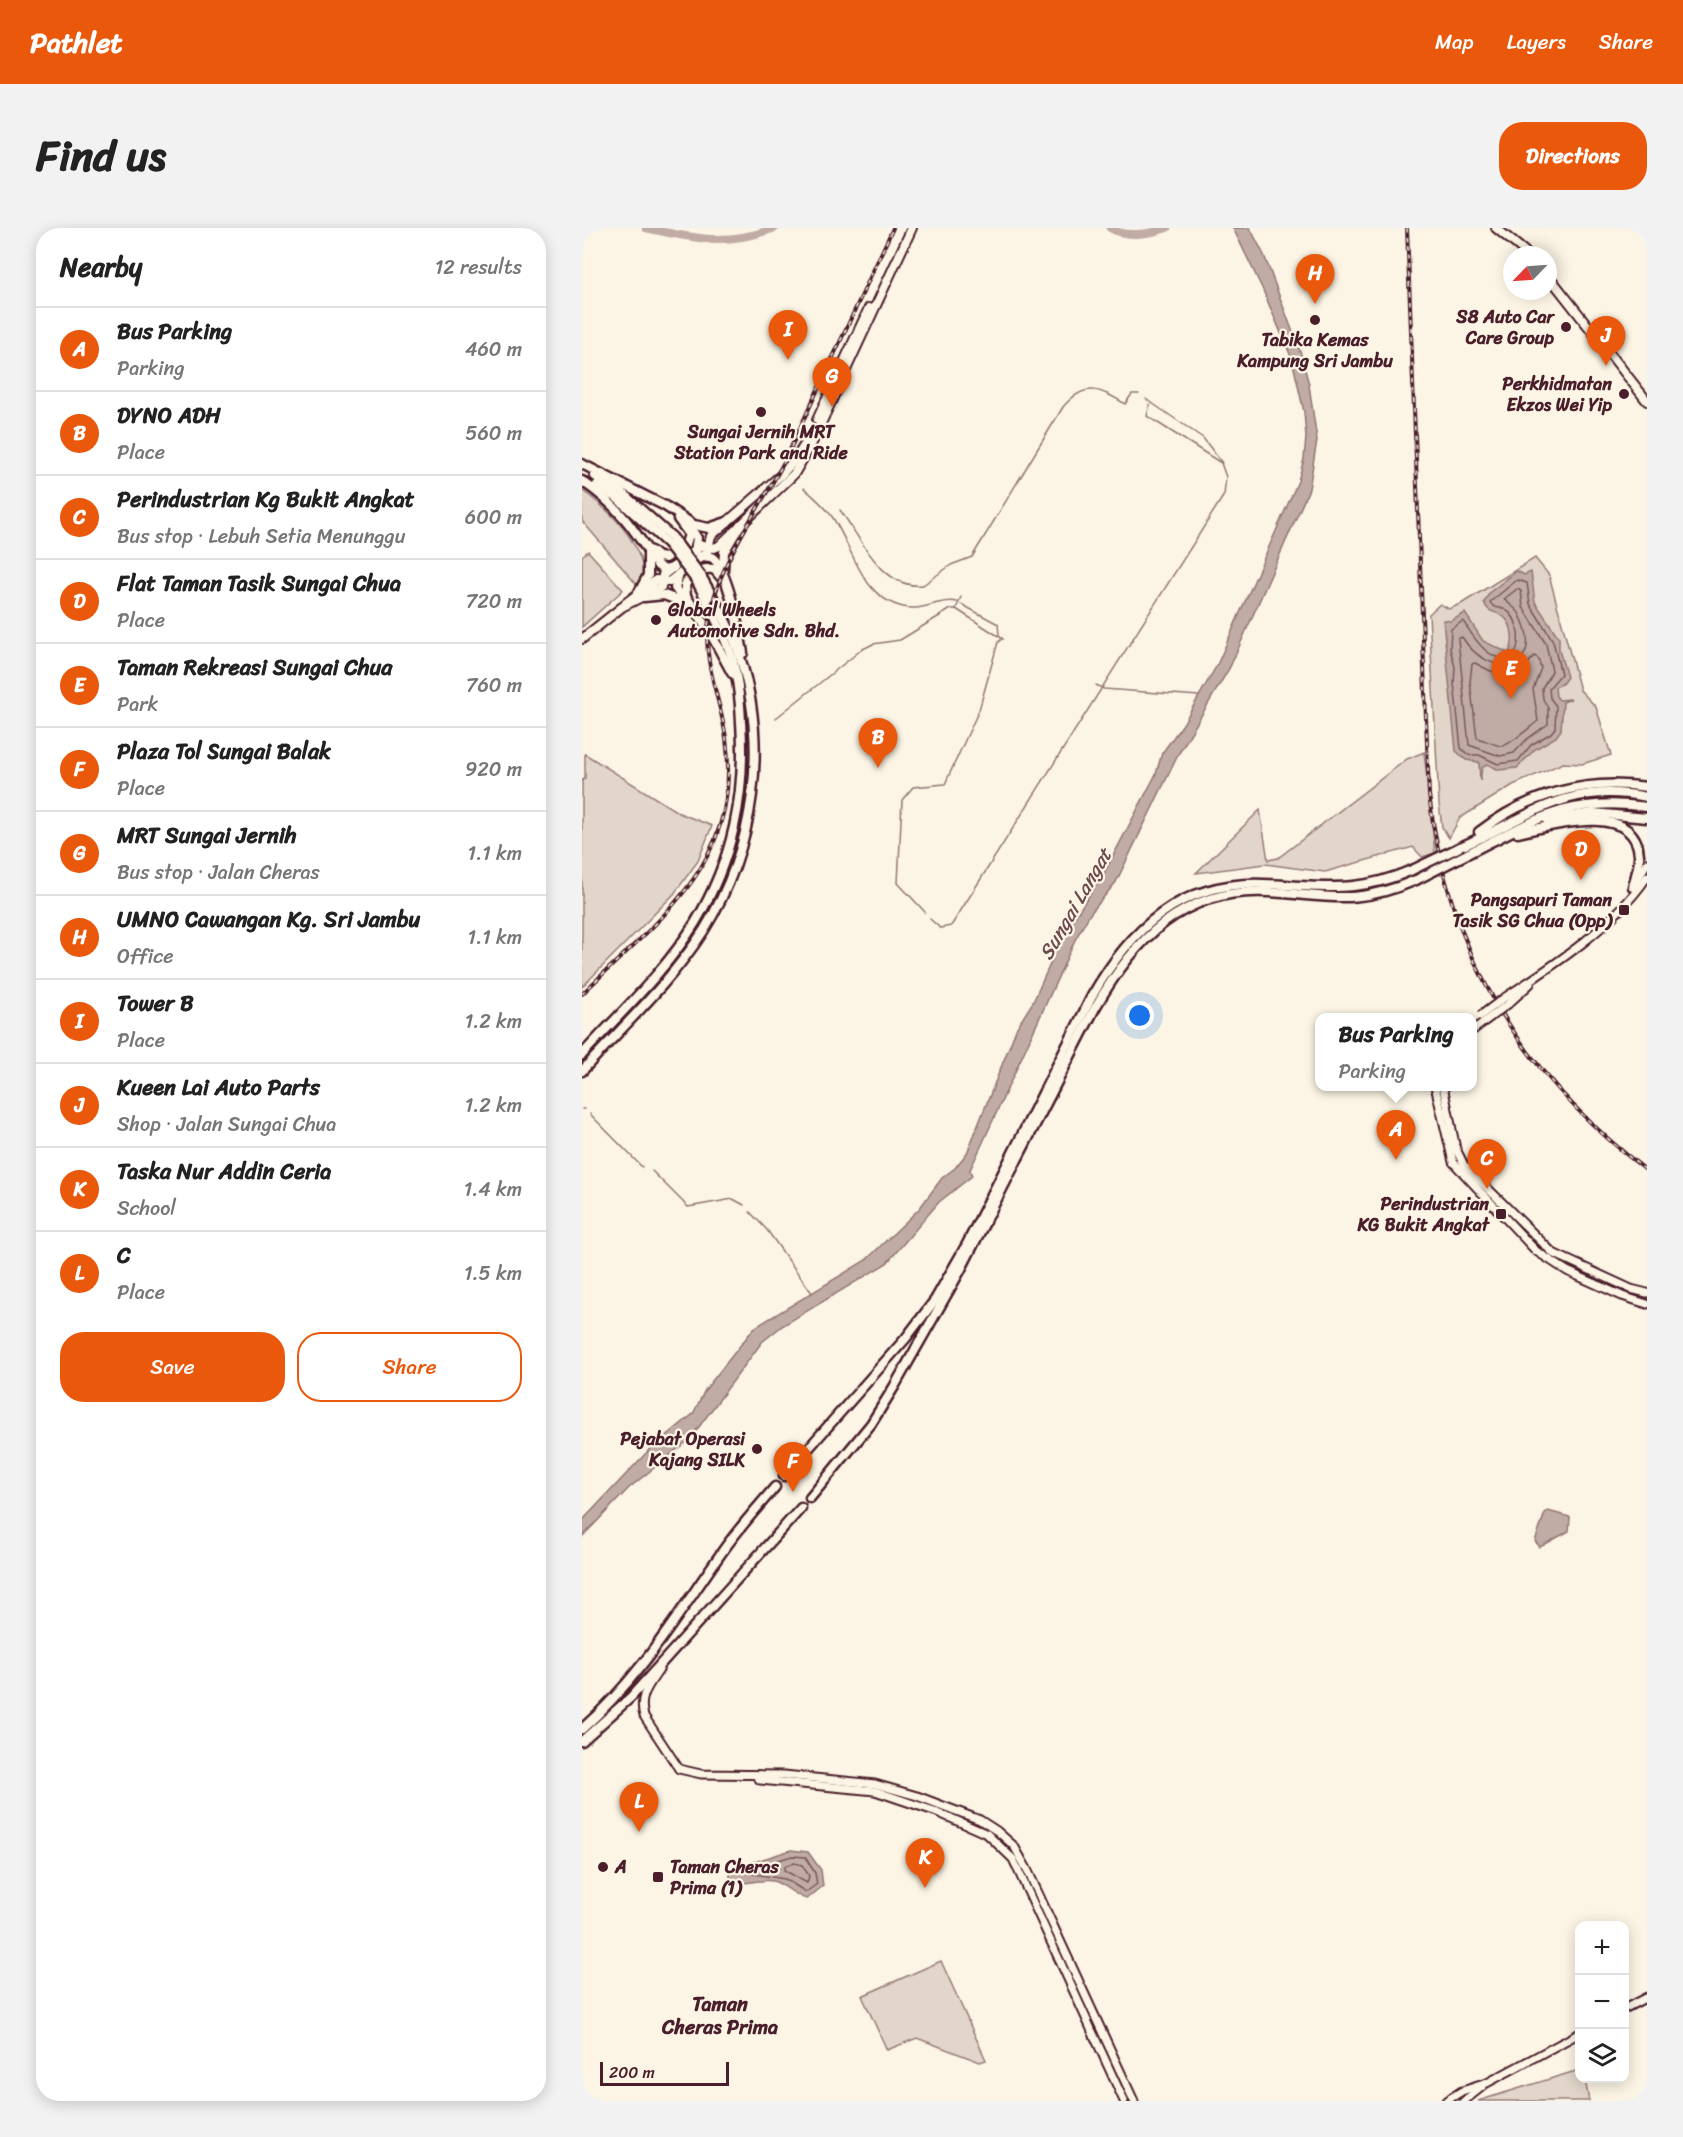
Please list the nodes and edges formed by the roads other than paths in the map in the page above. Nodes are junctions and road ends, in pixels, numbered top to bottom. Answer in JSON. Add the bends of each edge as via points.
{"nodes":[{"id":1,"x":907,"y":228,"type":"edge"},
{"id":2,"x":912,"y":228,"type":"edge"},
{"id":3,"x":1496,"y":228,"type":"edge"},
{"id":4,"x":1519,"y":246,"type":"edge"},
{"id":5,"x":1557,"y":286,"type":"edge"},
{"id":6,"x":1647,"y":401,"type":"edge"},
{"id":7,"x":582,"y":464,"type":"edge"},
{"id":8,"x":582,"y":469,"type":"edge"},
{"id":9,"x":582,"y":476,"type":"edge"},
{"id":10,"x":582,"y":480,"type":"edge"},
{"id":11,"x":665,"y":507,"type":"junction"},
{"id":12,"x":682,"y":518,"type":"junction"},
{"id":13,"x":728,"y":522,"type":"junction"},
{"id":14,"x":740,"y":525,"type":"junction"},
{"id":15,"x":640,"y":538,"type":"junction"},
{"id":16,"x":670,"y":541,"type":"junction"},
{"id":17,"x":708,"y":546,"type":"junction"},
{"id":18,"x":648,"y":552,"type":"junction"},
{"id":19,"x":698,"y":553,"type":"junction"},
{"id":20,"x":676,"y":571,"type":"junction"},
{"id":21,"x":699,"y":578,"type":"junction"},
{"id":22,"x":725,"y":580,"type":"junction"},
{"id":23,"x":642,"y":595,"type":"junction"},
{"id":24,"x":687,"y":605,"type":"junction"},
{"id":25,"x":733,"y":608,"type":"junction"},
{"id":26,"x":713,"y":638,"type":"junction"},
{"id":27,"x":582,"y":639,"type":"edge"},
{"id":28,"x":748,"y":686,"type":"junction"},
{"id":29,"x":740,"y":693,"type":"junction"},
{"id":30,"x":1647,"y":787,"type":"edge"},
{"id":31,"x":1647,"y":796,"type":"edge"},
{"id":32,"x":1647,"y":807,"type":"edge"},
{"id":33,"x":1647,"y":818,"type":"edge"},
{"id":34,"x":1518,"y":833,"type":"junction"},
{"id":35,"x":1499,"y":838,"type":"junction"},
{"id":36,"x":1462,"y":849,"type":"junction"},
{"id":37,"x":1647,"y":863,"type":"edge"},
{"id":38,"x":1647,"y":877,"type":"edge"},
{"id":39,"x":1633,"y":887,"type":"junction"},
{"id":40,"x":1622,"y":905,"type":"junction"},
{"id":41,"x":1482,"y":1019,"type":"junction"},
{"id":42,"x":1477,"y":1021,"type":"edge"},
{"id":43,"x":1477,"y":1026,"type":"edge"},
{"id":44,"x":582,"y":1055,"type":"edge"},
{"id":45,"x":582,"y":1071,"type":"edge"},
{"id":46,"x":1438,"y":1091,"type":"edge"},
{"id":47,"x":1438,"y":1091,"type":"edge"},
{"id":48,"x":1647,"y":1293,"type":"edge"},
{"id":49,"x":1647,"y":1304,"type":"edge"},
{"id":50,"x":784,"y":1476,"type":"dead end"},
{"id":51,"x":775,"y":1487,"type":"dead end"},
{"id":52,"x":810,"y":1498,"type":"dead end"},
{"id":53,"x":801,"y":1508,"type":"dead end"},
{"id":54,"x":674,"y":1648,"type":"junction"},
{"id":55,"x":583,"y":1726,"type":"edge"},
{"id":56,"x":582,"y":1741,"type":"edge"},
{"id":57,"x":756,"y":1775,"type":"junction"},
{"id":58,"x":1647,"y":1997,"type":"edge"},
{"id":59,"x":1629,"y":2006,"type":"edge"},
{"id":60,"x":1575,"y":2036,"type":"edge"},
{"id":61,"x":1487,"y":2083,"type":"junction"},
{"id":62,"x":1124,"y":2101,"type":"edge"},
{"id":63,"x":1134,"y":2101,"type":"edge"},
{"id":64,"x":1446,"y":2101,"type":"edge"},
{"id":65,"x":1464,"y":2101,"type":"edge"}],
"edges":[{"from":1,"to":13,"type":"main road","via":[[806,444],[781,475]]},
{"from":2,"to":14,"type":"main road","via":[[800,464]]},
{"from":3,"to":4,"type":"main road"},
{"from":5,"to":6,"type":"main road"},
{"from":7,"to":11,"type":"highway"},
{"from":8,"to":16,"type":"highway","via":[[620,491]]},
{"from":9,"to":16,"type":"highway","via":[[616,497]]},
{"from":10,"to":15,"type":"highway","via":[[608,499]]},
{"from":11,"to":12,"type":"highway"},
{"from":11,"to":15,"type":"highway","via":[[687,528],[686,544],[666,558],[658,557]]},
{"from":12,"to":13,"type":"highway","via":[[702,528]]},
{"from":12,"to":19,"type":"highway","via":[[694,531]]},
{"from":13,"to":17,"type":"main road","via":[[711,536]]},
{"from":14,"to":17,"type":"main road","via":[[719,546]]},
{"from":14,"to":22,"type":"highway","via":[[724,552]]},
{"from":15,"to":18,"type":"highway"},
{"from":16,"to":21,"type":"highway","bridge":true},
{"from":17,"to":19,"type":"main road","via":[[707,552]]},
{"from":18,"to":20,"type":"highway","via":[[661,569]]},
{"from":18,"to":23,"type":"highway","via":[[648,575]]},
{"from":19,"to":20,"type":"main road"},
{"from":19,"to":22,"type":"highway","via":[[716,561]]},
{"from":20,"to":23,"type":"main road","via":[[663,575],[661,587]]},
{"from":20,"to":24,"type":"highway","via":[[675,588]]},
{"from":21,"to":28,"type":"highway","via":[[731,634]]},
{"from":21,"to":29,"type":"highway","via":[[724,637]]},
{"from":22,"to":25,"type":"highway"},
{"from":23,"to":24,"type":"highway","via":[[664,595]]},
{"from":23,"to":27,"type":"main road"},
{"from":24,"to":26,"type":"highway"},
{"from":25,"to":26,"type":"highway","via":[[714,569],[701,569],[687,581],[686,596]]},
{"from":25,"to":28,"type":"highway"},
{"from":26,"to":29,"type":"highway"},
{"from":28,"to":45,"type":"highway","via":[[754,716],[754,773],[747,827],[727,888],[679,965]]},
{"from":29,"to":44,"type":"highway","via":[[744,767],[738,821],[717,882],[695,923],[668,959]]},
{"from":30,"to":36,"type":"highway","via":[[1613,784],[1559,790],[1493,823]]},
{"from":31,"to":36,"type":"highway","via":[[1598,793],[1558,800]]},
{"from":32,"to":35,"type":"highway","via":[[1615,803],[1560,810]]},
{"from":33,"to":34,"type":"highway","via":[[1606,813],[1566,816]]},
{"from":34,"to":35,"type":"highway"},
{"from":34,"to":39,"type":"highway","via":[[1569,821],[1616,825],[1630,834],[1638,848]]},
{"from":35,"to":36,"type":"highway"},
{"from":36,"to":50,"type":"highway","bridge":true,"via":[[1390,880],[1351,888],[1261,884],[1221,888],[1169,907],[1140,929],[1114,960],[1092,996],[935,1300]]},
{"from":36,"to":52,"type":"highway","bridge":true,"via":[[1416,880],[1395,889],[1335,899],[1260,892],[1221,896],[1180,911],[1144,937],[1099,1001],[960,1271],[894,1387],[871,1424]]},
{"from":37,"to":39,"type":"street"},
{"from":38,"to":40,"type":"street"},
{"from":39,"to":40,"type":"street"},
{"from":40,"to":41,"type":"street","bridge":true,"via":[[1577,948]]},
{"from":41,"to":42,"type":"street"},
{"from":41,"to":43,"type":"street"},
{"from":46,"to":48,"type":"street","via":[[1464,1165],[1553,1253]]},
{"from":47,"to":49,"type":"street","via":[[1453,1162],[1536,1251],[1566,1271]]},
{"from":51,"to":55,"type":"highway","via":[[723,1550],[625,1688]]},
{"from":53,"to":54,"type":"highway"},
{"from":54,"to":56,"type":"highway","via":[[621,1707]]},
{"from":54,"to":57,"type":"street","via":[[646,1690],[641,1707],[673,1763],[679,1769],[701,1774]]},
{"from":57,"to":62,"type":"street","via":[[760,1780],[875,1791],[953,1818],[994,1839],[1013,1859]]},
{"from":57,"to":63,"type":"street","via":[[875,1784],[980,1820],[1004,1836],[1028,1871]]},
{"from":58,"to":59,"type":"street"},
{"from":60,"to":61,"type":"street"},
{"from":61,"to":64,"type":"street"},
{"from":61,"to":65,"type":"street"}]}
